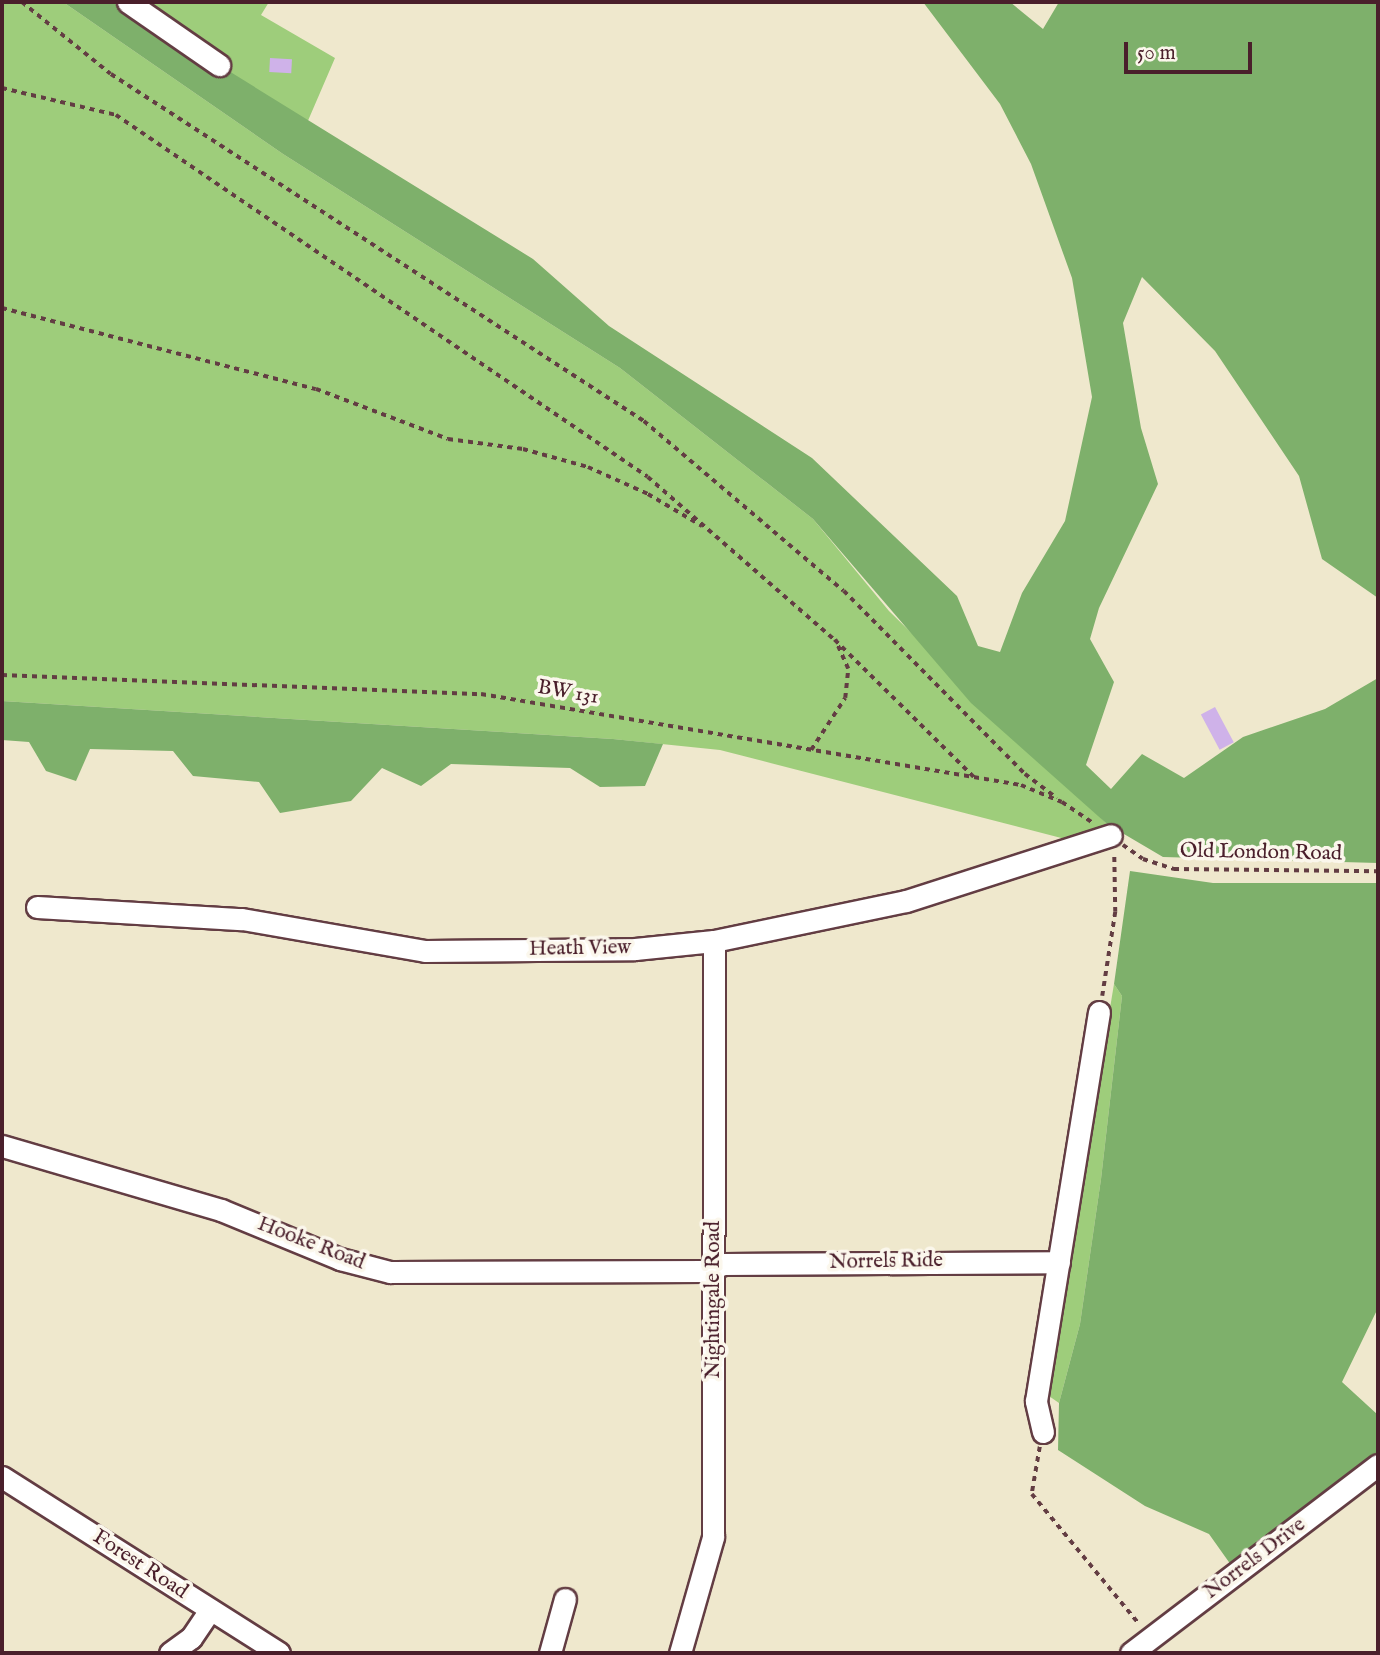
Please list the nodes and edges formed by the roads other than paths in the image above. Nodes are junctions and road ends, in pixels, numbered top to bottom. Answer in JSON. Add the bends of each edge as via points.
{"nodes":[{"id":1,"x":128,"y":2,"type":"edge"},
{"id":2,"x":219,"y":65,"type":"dead end"},
{"id":3,"x":1111,"y":835,"type":"road end"},
{"id":4,"x":37,"y":907,"type":"dead end"},
{"id":5,"x":715,"y":941,"type":"junction"},
{"id":6,"x":1099,"y":1012,"type":"road end"},
{"id":7,"x":2,"y":1146,"type":"edge"},
{"id":8,"x":1059,"y":1262,"type":"junction"},
{"id":9,"x":714,"y":1268,"type":"junction"},
{"id":10,"x":1043,"y":1432,"type":"road end"},
{"id":11,"x":1378,"y":1465,"type":"edge"},
{"id":12,"x":2,"y":1477,"type":"edge"},
{"id":13,"x":565,"y":1599,"type":"dead end"},
{"id":14,"x":210,"y":1610,"type":"junction"},
{"id":15,"x":170,"y":1653,"type":"edge"},
{"id":16,"x":279,"y":1653,"type":"edge"},
{"id":17,"x":550,"y":1653,"type":"edge"},
{"id":18,"x":680,"y":1653,"type":"edge"},
{"id":19,"x":1131,"y":1653,"type":"edge"}],
"edges":[{"from":1,"to":2,"type":"street"},
{"from":3,"to":5,"type":"street","name":"Heath View","via":[[906,901]]},
{"from":4,"to":5,"type":"street","name":"Heath View","via":[[242,919],[425,951],[635,948]]},
{"from":5,"to":9,"type":"street","name":"Nightingale Road"},
{"from":6,"to":8,"type":"street"},
{"from":7,"to":9,"type":"street","name":"Hooke Road","via":[[221,1210],[340,1259],[390,1272]]},
{"from":8,"to":9,"type":"street","name":"Norrels Ride","via":[[723,1264]]},
{"from":8,"to":10,"type":"street","via":[[1036,1401]]},
{"from":9,"to":18,"type":"street","name":"Nightingale Road","via":[[713,1537]]},
{"from":11,"to":19,"type":"street","name":"Norrels Drive"},
{"from":12,"to":14,"type":"street","name":"Forest Road"},
{"from":13,"to":17,"type":"street"},
{"from":14,"to":15,"type":"street","via":[[191,1638]]},
{"from":14,"to":16,"type":"street","name":"Forest Road"}]}
